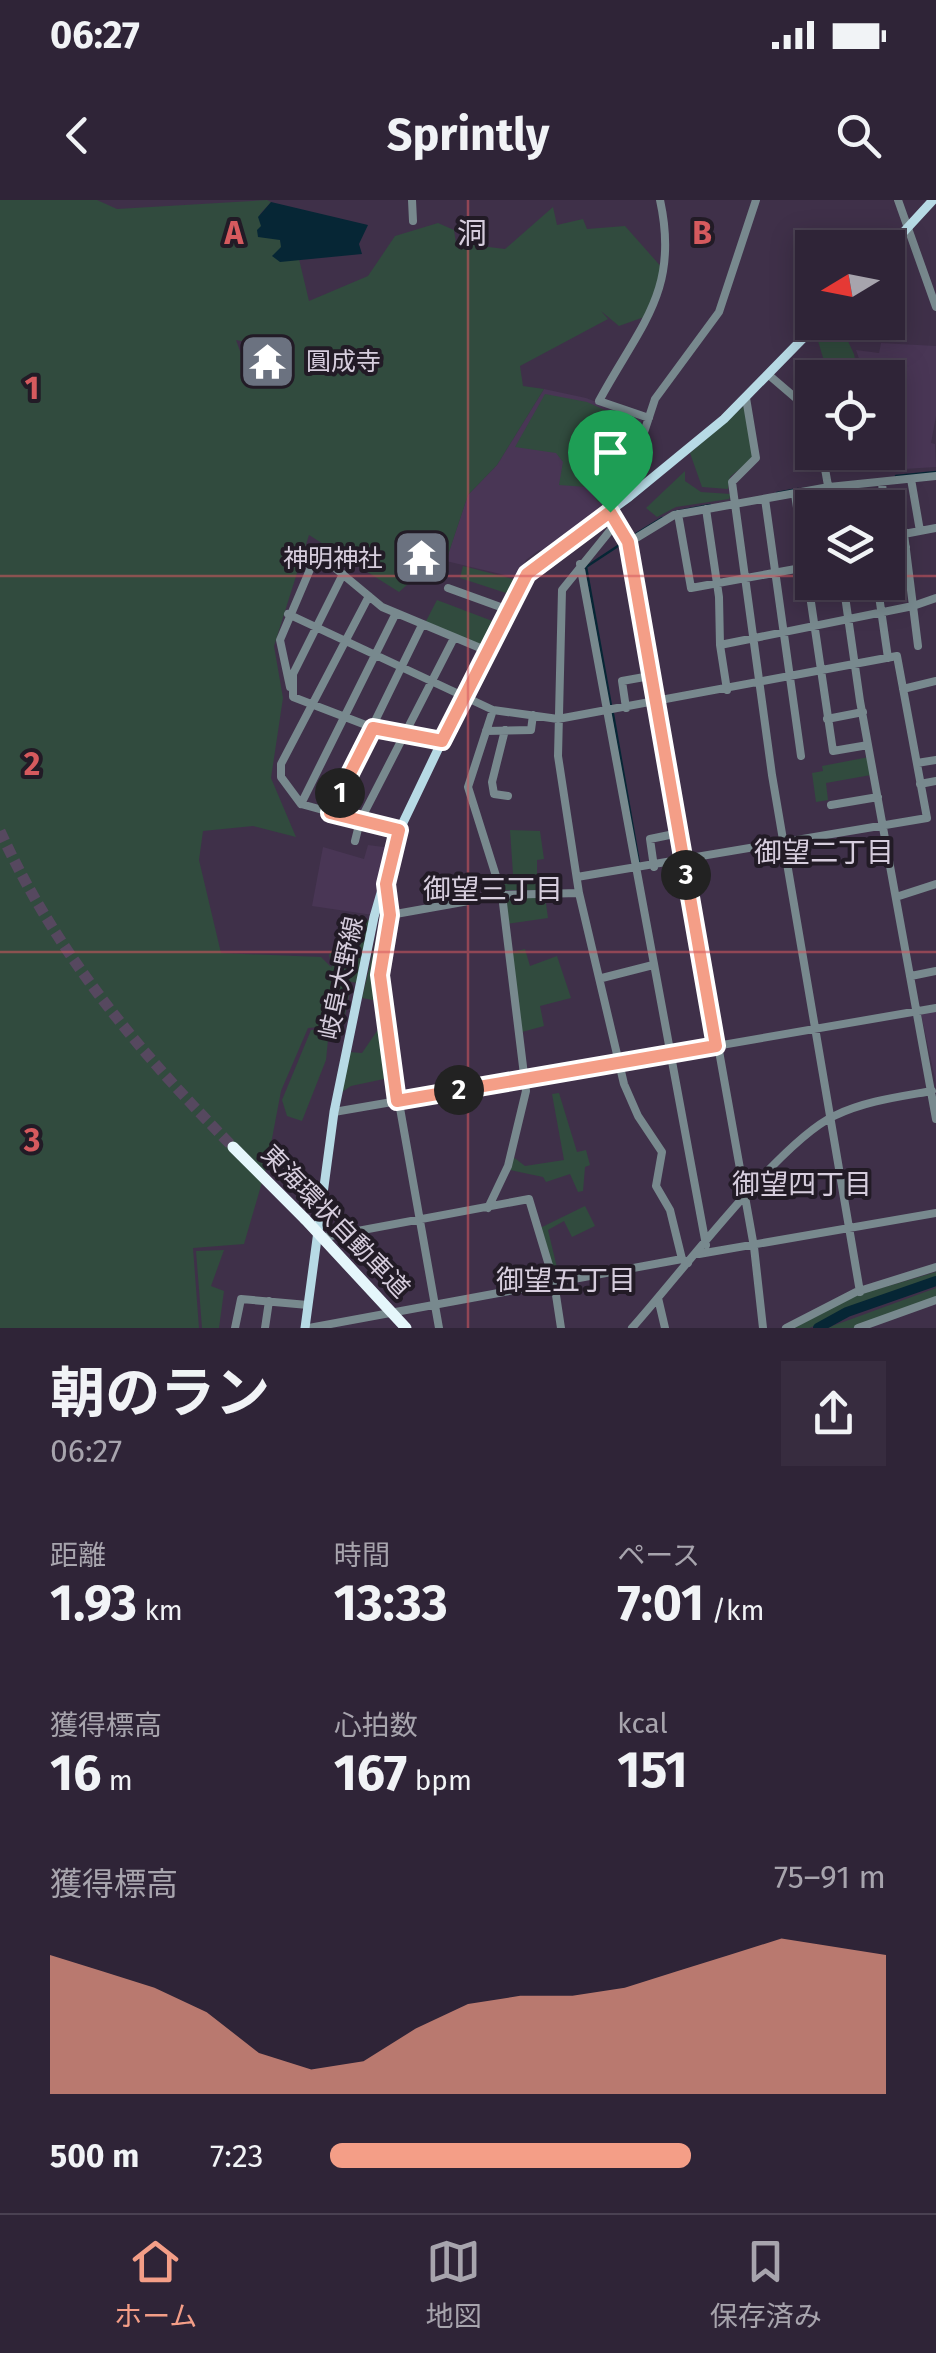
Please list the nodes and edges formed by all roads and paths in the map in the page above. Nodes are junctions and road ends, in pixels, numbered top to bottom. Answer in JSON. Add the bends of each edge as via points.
{"nodes":[{"id":1,"x":412,"y":200,"type":"edge"},
{"id":2,"x":660,"y":200,"type":"edge"},
{"id":3,"x":756,"y":200,"type":"edge"},
{"id":4,"x":898,"y":200,"type":"edge"},
{"id":5,"x":933,"y":200,"type":"edge"},
{"id":6,"x":413,"y":221,"type":"dead end"},
{"id":7,"x":906,"y":229,"type":"junction"},
{"id":8,"x":933,"y":282,"type":"edge"},
{"id":9,"x":936,"y":307,"type":"edge"},
{"id":10,"x":803,"y":340,"type":"edge"},
{"id":11,"x":770,"y":376,"type":"junction"},
{"id":12,"x":795,"y":397,"type":"edge"},
{"id":13,"x":746,"y":398,"type":"junction"},
{"id":14,"x":650,"y":418,"type":"junction"},
{"id":15,"x":826,"y":470,"type":"edge"},
{"id":16,"x":936,"y":476,"type":"edge"},
{"id":17,"x":911,"y":479,"type":"junction"},
{"id":18,"x":882,"y":482,"type":"junction"},
{"id":19,"x":829,"y":488,"type":"junction"},
{"id":20,"x":818,"y":490,"type":"edge"},
{"id":21,"x":883,"y":490,"type":"edge"},
{"id":22,"x":795,"y":494,"type":"edge"},
{"id":23,"x":629,"y":497,"type":"junction"},
{"id":24,"x":765,"y":499,"type":"junction"},
{"id":25,"x":736,"y":504,"type":"junction"},
{"id":26,"x":706,"y":509,"type":"junction"},
{"id":27,"x":610,"y":512,"type":"junction"},
{"id":28,"x":678,"y":514,"type":"junction"},
{"id":29,"x":617,"y":522,"type":"junction"},
{"id":30,"x":936,"y":528,"type":"edge"},
{"id":31,"x":920,"y":531,"type":"junction"},
{"id":32,"x":905,"y":534,"type":"edge"},
{"id":33,"x":905,"y":540,"type":"edge"},
{"id":34,"x":628,"y":543,"type":"junction"},
{"id":35,"x":906,"y":547,"type":"joint"},
{"id":36,"x":580,"y":564,"type":"junction"},
{"id":37,"x":795,"y":569,"type":"edge"},
{"id":38,"x":775,"y":573,"type":"junction"},
{"id":39,"x":343,"y":574,"type":"junction"},
{"id":40,"x":747,"y":579,"type":"junction"},
{"id":41,"x":717,"y":584,"type":"junction"},
{"id":42,"x":448,"y":588,"type":"dead end"},
{"id":43,"x":369,"y":596,"type":"junction"},
{"id":44,"x":936,"y":598,"type":"edge"},
{"id":45,"x":811,"y":600,"type":"edge"},
{"id":46,"x":845,"y":600,"type":"edge"},
{"id":47,"x":878,"y":600,"type":"edge"},
{"id":48,"x":913,"y":606,"type":"junction"},
{"id":49,"x":506,"y":609,"type":"junction"},
{"id":50,"x":880,"y":612,"type":"junction"},
{"id":51,"x":396,"y":613,"type":"junction"},
{"id":52,"x":288,"y":614,"type":"junction"},
{"id":53,"x":848,"y":619,"type":"junction"},
{"id":54,"x":422,"y":625,"type":"junction"},
{"id":55,"x":813,"y":626,"type":"junction"},
{"id":56,"x":314,"y":628,"type":"junction"},
{"id":57,"x":784,"y":632,"type":"junction"},
{"id":58,"x":454,"y":638,"type":"junction"},
{"id":59,"x":754,"y":638,"type":"junction"},
{"id":60,"x":343,"y":642,"type":"junction"},
{"id":61,"x":720,"y":645,"type":"junction"},
{"id":62,"x":918,"y":646,"type":"dead end"},
{"id":63,"x":486,"y":650,"type":"junction"},
{"id":64,"x":373,"y":656,"type":"junction"},
{"id":65,"x":888,"y":658,"type":"junction"},
{"id":66,"x":854,"y":664,"type":"junction"},
{"id":67,"x":403,"y":669,"type":"junction"},
{"id":68,"x":820,"y":671,"type":"junction"},
{"id":69,"x":650,"y":676,"type":"junction"},
{"id":70,"x":790,"y":678,"type":"junction"},
{"id":71,"x":433,"y":681,"type":"junction"},
{"id":72,"x":936,"y":681,"type":"edge"},
{"id":73,"x":761,"y":684,"type":"junction"},
{"id":74,"x":290,"y":687,"type":"junction"},
{"id":75,"x":903,"y":689,"type":"junction"},
{"id":76,"x":727,"y":690,"type":"junction"},
{"id":77,"x":464,"y":696,"type":"junction"},
{"id":78,"x":312,"y":704,"type":"junction"},
{"id":79,"x":656,"y":704,"type":"junction"},
{"id":80,"x":626,"y":708,"type":"junction"},
{"id":81,"x":493,"y":710,"type":"junction"},
{"id":82,"x":608,"y":712,"type":"junction"},
{"id":83,"x":864,"y":712,"type":"junction"},
{"id":84,"x":534,"y":715,"type":"junction"},
{"id":85,"x":345,"y":716,"type":"junction"},
{"id":86,"x":558,"y":720,"type":"junction"},
{"id":87,"x":827,"y":720,"type":"junction"},
{"id":88,"x":373,"y":728,"type":"junction"},
{"id":89,"x":506,"y":730,"type":"junction"},
{"id":90,"x":486,"y":731,"type":"junction"},
{"id":91,"x":405,"y":733,"type":"junction"},
{"id":92,"x":442,"y":741,"type":"junction"},
{"id":93,"x":868,"y":745,"type":"junction"},
{"id":94,"x":801,"y":756,"type":"dead end"},
{"id":95,"x":936,"y":760,"type":"edge"},
{"id":96,"x":917,"y":763,"type":"junction"},
{"id":97,"x":936,"y":781,"type":"edge"},
{"id":98,"x":920,"y":784,"type":"junction"},
{"id":99,"x":508,"y":796,"type":"dead end"},
{"id":100,"x":878,"y":797,"type":"junction"},
{"id":101,"x":301,"y":804,"type":"junction"},
{"id":102,"x":831,"y":805,"type":"dead end"},
{"id":103,"x":330,"y":813,"type":"junction"},
{"id":104,"x":360,"y":821,"type":"junction"},
{"id":105,"x":883,"y":826,"type":"junction"},
{"id":106,"x":399,"y":830,"type":"junction"},
{"id":107,"x":679,"y":833,"type":"junction"},
{"id":108,"x":355,"y":840,"type":"dead end"},
{"id":109,"x":784,"y":843,"type":"junction"},
{"id":110,"x":684,"y":861,"type":"junction"},
{"id":111,"x":654,"y":867,"type":"junction"},
{"id":112,"x":636,"y":870,"type":"junction"},
{"id":113,"x":577,"y":878,"type":"junction"},
{"id":114,"x":386,"y":884,"type":"junction"},
{"id":115,"x":936,"y":884,"type":"edge"},
{"id":116,"x":579,"y":893,"type":"junction"},
{"id":117,"x":502,"y":895,"type":"junction"},
{"id":118,"x":896,"y":898,"type":"junction"},
{"id":119,"x":390,"y":915,"type":"junction"},
{"id":120,"x":653,"y":965,"type":"junction"},
{"id":121,"x":936,"y":971,"type":"edge"},
{"id":122,"x":911,"y":976,"type":"junction"},
{"id":123,"x":602,"y":978,"type":"junction"},
{"id":124,"x":936,"y":1008,"type":"edge"},
{"id":125,"x":917,"y":1011,"type":"junction"},
{"id":126,"x":816,"y":1029,"type":"junction"},
{"id":127,"x":716,"y":1046,"type":"junction"},
{"id":128,"x":669,"y":1055,"type":"junction"},
{"id":129,"x":622,"y":1063,"type":"junction"},
{"id":130,"x":526,"y":1080,"type":"junction"},
{"id":131,"x":933,"y":1090,"type":"edge"},
{"id":132,"x":397,"y":1101,"type":"junction"},
{"id":133,"x":334,"y":1112,"type":"junction"},
{"id":134,"x":833,"y":1116,"type":"junction"},
{"id":135,"x":936,"y":1119,"type":"edge"},
{"id":136,"x":232,"y":1146,"type":"tunnel mouth"},
{"id":137,"x":745,"y":1200,"type":"junction"},
{"id":138,"x":488,"y":1208,"type":"junction"},
{"id":139,"x":936,"y":1214,"type":"edge"},
{"id":140,"x":420,"y":1220,"type":"junction"},
{"id":141,"x":853,"y":1229,"type":"junction"},
{"id":142,"x":316,"y":1238,"type":"junction"},
{"id":143,"x":706,"y":1245,"type":"junction"},
{"id":144,"x":754,"y":1247,"type":"junction"},
{"id":145,"x":698,"y":1254,"type":"junction"},
{"id":146,"x":685,"y":1261,"type":"junction"},
{"id":147,"x":936,"y":1267,"type":"edge"},
{"id":148,"x":554,"y":1282,"type":"junction"},
{"id":149,"x":860,"y":1292,"type":"junction"},
{"id":150,"x":658,"y":1298,"type":"junction"},
{"id":151,"x":936,"y":1300,"type":"edge"},
{"id":152,"x":269,"y":1301,"type":"junction"},
{"id":153,"x":436,"y":1302,"type":"junction"},
{"id":154,"x":308,"y":1305,"type":"junction"},
{"id":155,"x":235,"y":1328,"type":"edge"},
{"id":156,"x":265,"y":1328,"type":"edge"},
{"id":157,"x":307,"y":1328,"type":"edge"},
{"id":158,"x":406,"y":1328,"type":"edge"},
{"id":159,"x":439,"y":1328,"type":"edge"},
{"id":160,"x":561,"y":1328,"type":"edge"},
{"id":161,"x":632,"y":1328,"type":"edge"},
{"id":162,"x":665,"y":1328,"type":"edge"},
{"id":163,"x":764,"y":1328,"type":"edge"},
{"id":164,"x":786,"y":1328,"type":"edge"},
{"id":165,"x":858,"y":1328,"type":"edge"}],
"edges":[{"from":1,"to":6,"type":"street"},
{"from":2,"to":14,"type":"street","via":[[669,240],[660,292],[599,401]]},
{"from":3,"to":14,"type":"street","via":[[718,312],[655,399]]},
{"from":4,"to":7,"type":"street"},
{"from":5,"to":7,"type":"main road"},
{"from":7,"to":8,"type":"street"},
{"from":8,"to":9,"type":"street"},
{"from":10,"to":11,"type":"main road","name":"岐阜大野線"},
{"from":11,"to":12,"type":"street"},
{"from":11,"to":13,"type":"main road","name":"岐阜大野線"},
{"from":13,"to":23,"type":"main road","name":"岐阜大野線"},
{"from":13,"to":25,"type":"street","via":[[756,458],[734,477]]},
{"from":14,"to":23,"type":"street","via":[[626,487]]},
{"from":15,"to":19,"type":"street"},
{"from":16,"to":17,"type":"street"},
{"from":17,"to":18,"type":"street"},
{"from":17,"to":31,"type":"street"},
{"from":18,"to":19,"type":"street"},
{"from":18,"to":21,"type":"street"},
{"from":19,"to":20,"type":"street"},
{"from":22,"to":24,"type":"street"},
{"from":23,"to":27,"type":"main road","name":"岐阜大野線"},
{"from":24,"to":25,"type":"street"},
{"from":24,"to":38,"type":"street"},
{"from":25,"to":26,"type":"street"},
{"from":25,"to":40,"type":"street"},
{"from":26,"to":28,"type":"street"},
{"from":26,"to":41,"type":"street"},
{"from":27,"to":29,"type":"street"},
{"from":27,"to":49,"type":"main road","name":"岐阜大野線","via":[[533,567]]},
{"from":28,"to":34,"type":"street"},
{"from":28,"to":41,"type":"street","via":[[691,588]]},
{"from":29,"to":34,"type":"street"},
{"from":29,"to":36,"type":"street"},
{"from":30,"to":31,"type":"street"},
{"from":31,"to":32,"type":"street"},
{"from":33,"to":35,"type":"street"},
{"from":34,"to":69,"type":"street"},
{"from":35,"to":48,"type":"street"},
{"from":36,"to":82,"type":"street"},
{"from":36,"to":86,"type":"street","via":[[560,602]]},
{"from":37,"to":38,"type":"street"},
{"from":38,"to":40,"type":"street"},
{"from":38,"to":57,"type":"street"},
{"from":39,"to":43,"type":"street"},
{"from":39,"to":52,"type":"street","via":[[317,553]]},
{"from":39,"to":56,"type":"street"},
{"from":40,"to":41,"type":"street"},
{"from":40,"to":59,"type":"street"},
{"from":41,"to":61,"type":"street"},
{"from":42,"to":49,"type":"street"},
{"from":43,"to":51,"type":"street"},
{"from":43,"to":60,"type":"street"},
{"from":44,"to":48,"type":"street"},
{"from":45,"to":55,"type":"street"},
{"from":46,"to":53,"type":"street"},
{"from":47,"to":50,"type":"street"},
{"from":48,"to":50,"type":"street"},
{"from":48,"to":62,"type":"street"},
{"from":49,"to":63,"type":"main road","name":"岐阜大野線"},
{"from":50,"to":53,"type":"street"},
{"from":50,"to":65,"type":"street"},
{"from":51,"to":54,"type":"street"},
{"from":51,"to":64,"type":"street"},
{"from":52,"to":56,"type":"street"},
{"from":52,"to":74,"type":"street","via":[[280,640]]},
{"from":53,"to":55,"type":"street"},
{"from":53,"to":66,"type":"street"},
{"from":54,"to":58,"type":"street"},
{"from":54,"to":67,"type":"street"},
{"from":55,"to":57,"type":"street"},
{"from":55,"to":68,"type":"street"},
{"from":56,"to":60,"type":"street"},
{"from":56,"to":74,"type":"street"},
{"from":57,"to":59,"type":"street"},
{"from":57,"to":70,"type":"street"},
{"from":58,"to":63,"type":"street"},
{"from":58,"to":71,"type":"street"},
{"from":59,"to":61,"type":"street"},
{"from":59,"to":73,"type":"street"},
{"from":60,"to":64,"type":"street"},
{"from":60,"to":78,"type":"street"},
{"from":61,"to":76,"type":"street"},
{"from":63,"to":77,"type":"main road","name":"岐阜大野線"},
{"from":64,"to":67,"type":"street"},
{"from":64,"to":85,"type":"street"},
{"from":65,"to":66,"type":"street"},
{"from":65,"to":75,"type":"street","via":[[897,656]]},
{"from":66,"to":68,"type":"street"},
{"from":66,"to":83,"type":"street"},
{"from":67,"to":71,"type":"street"},
{"from":67,"to":88,"type":"street"},
{"from":68,"to":70,"type":"street"},
{"from":68,"to":87,"type":"street"},
{"from":69,"to":79,"type":"street"},
{"from":69,"to":80,"type":"street","via":[[622,681]]},
{"from":70,"to":73,"type":"street"},
{"from":70,"to":94,"type":"street"},
{"from":71,"to":77,"type":"street"},
{"from":71,"to":91,"type":"street"},
{"from":72,"to":75,"type":"street"},
{"from":73,"to":76,"type":"street"},
{"from":73,"to":109,"type":"street"},
{"from":74,"to":78,"type":"street","via":[[293,698]]},
{"from":75,"to":96,"type":"street"},
{"from":76,"to":79,"type":"street"},
{"from":77,"to":81,"type":"street"},
{"from":77,"to":92,"type":"main road","name":"岐阜大野線"},
{"from":78,"to":85,"type":"street"},
{"from":78,"to":101,"type":"street","via":[[281,764],[281,777]]},
{"from":79,"to":80,"type":"street"},
{"from":79,"to":107,"type":"street"},
{"from":80,"to":82,"type":"street"},
{"from":81,"to":84,"type":"street"},
{"from":81,"to":90,"type":"street"},
{"from":82,"to":86,"type":"street"},
{"from":82,"to":112,"type":"street"},
{"from":83,"to":87,"type":"street"},
{"from":83,"to":93,"type":"street"},
{"from":84,"to":86,"type":"street"},
{"from":84,"to":89,"type":"street","via":[[531,730]]},
{"from":85,"to":88,"type":"street"},
{"from":85,"to":101,"type":"street"},
{"from":86,"to":113,"type":"street"},
{"from":87,"to":93,"type":"street","via":[[833,751]]},
{"from":88,"to":91,"type":"street"},
{"from":88,"to":103,"type":"street"},
{"from":89,"to":90,"type":"street"},
{"from":89,"to":99,"type":"street","via":[[492,782],[494,794]]},
{"from":90,"to":117,"type":"street","via":[[468,787]]},
{"from":91,"to":92,"type":"street"},
{"from":91,"to":104,"type":"street"},
{"from":92,"to":106,"type":"main road","name":"岐阜大野線"},
{"from":93,"to":100,"type":"street"},
{"from":95,"to":96,"type":"street"},
{"from":96,"to":98,"type":"street"},
{"from":97,"to":98,"type":"street"},
{"from":98,"to":105,"type":"street","via":[[927,818]]},
{"from":100,"to":102,"type":"street"},
{"from":100,"to":105,"type":"street"},
{"from":101,"to":103,"type":"street"},
{"from":103,"to":104,"type":"street"},
{"from":104,"to":106,"type":"street"},
{"from":104,"to":108,"type":"street"},
{"from":105,"to":109,"type":"street"},
{"from":105,"to":118,"type":"street"},
{"from":106,"to":114,"type":"main road","name":"岐阜大野線"},
{"from":107,"to":110,"type":"street"},
{"from":107,"to":111,"type":"street","via":[[650,839]]},
{"from":109,"to":110,"type":"street"},
{"from":109,"to":126,"type":"street"},
{"from":110,"to":111,"type":"street"},
{"from":110,"to":127,"type":"street"},
{"from":111,"to":112,"type":"street"},
{"from":112,"to":113,"type":"street"},
{"from":112,"to":120,"type":"street"},
{"from":113,"to":116,"type":"street"},
{"from":114,"to":119,"type":"street"},
{"from":114,"to":133,"type":"main road","name":"岐阜大野線"},
{"from":115,"to":118,"type":"street"},
{"from":116,"to":117,"type":"street"},
{"from":116,"to":123,"type":"street"},
{"from":117,"to":119,"type":"street"},
{"from":117,"to":130,"type":"street"},
{"from":118,"to":122,"type":"street"},
{"from":119,"to":132,"type":"street","via":[[380,988]]},
{"from":120,"to":123,"type":"street"},
{"from":120,"to":128,"type":"street"},
{"from":121,"to":122,"type":"street"},
{"from":122,"to":125,"type":"street"},
{"from":123,"to":129,"type":"street"},
{"from":124,"to":125,"type":"street"},
{"from":125,"to":126,"type":"street"},
{"from":125,"to":131,"type":"street"},
{"from":126,"to":127,"type":"street"},
{"from":126,"to":134,"type":"street"},
{"from":127,"to":128,"type":"street"},
{"from":127,"to":137,"type":"street"},
{"from":128,"to":129,"type":"street"},
{"from":128,"to":143,"type":"street"},
{"from":129,"to":130,"type":"street"},
{"from":129,"to":146,"type":"street","via":[[630,1101],[662,1152],[656,1186]]},
{"from":130,"to":132,"type":"street"},
{"from":130,"to":138,"type":"street","via":[[508,1166]]},
{"from":131,"to":134,"type":"street"},
{"from":131,"to":135,"type":"street"},
{"from":132,"to":133,"type":"street"},
{"from":132,"to":140,"type":"street"},
{"from":133,"to":142,"type":"main road","name":"岐阜大野線"},
{"from":134,"to":137,"type":"street"},
{"from":134,"to":141,"type":"street"},
{"from":136,"to":158,"type":"highway","name":"東海環状自動車道","bridge":true},
{"from":137,"to":143,"type":"street"},
{"from":137,"to":144,"type":"street"},
{"from":138,"to":140,"type":"street"},
{"from":138,"to":148,"type":"street","via":[[529,1200]]},
{"from":139,"to":141,"type":"street"},
{"from":140,"to":142,"type":"street"},
{"from":140,"to":153,"type":"street"},
{"from":141,"to":144,"type":"street"},
{"from":141,"to":149,"type":"street"},
{"from":142,"to":154,"type":"main road","name":"岐阜大野線"},
{"from":143,"to":145,"type":"street"},
{"from":144,"to":145,"type":"street"},
{"from":144,"to":163,"type":"street"},
{"from":145,"to":146,"type":"street"},
{"from":146,"to":148,"type":"street"},
{"from":146,"to":150,"type":"street"},
{"from":147,"to":149,"type":"street"},
{"from":148,"to":153,"type":"street"},
{"from":148,"to":160,"type":"street"},
{"from":149,"to":164,"type":"street"},
{"from":150,"to":161,"type":"street"},
{"from":150,"to":162,"type":"street"},
{"from":151,"to":165,"type":"street"},
{"from":152,"to":154,"type":"street"},
{"from":152,"to":155,"type":"street","via":[[242,1299]]},
{"from":152,"to":156,"type":"street"},
{"from":153,"to":157,"type":"street"},
{"from":153,"to":159,"type":"street"},
{"from":154,"to":157,"type":"main road","name":"岐阜大野線"}]}
